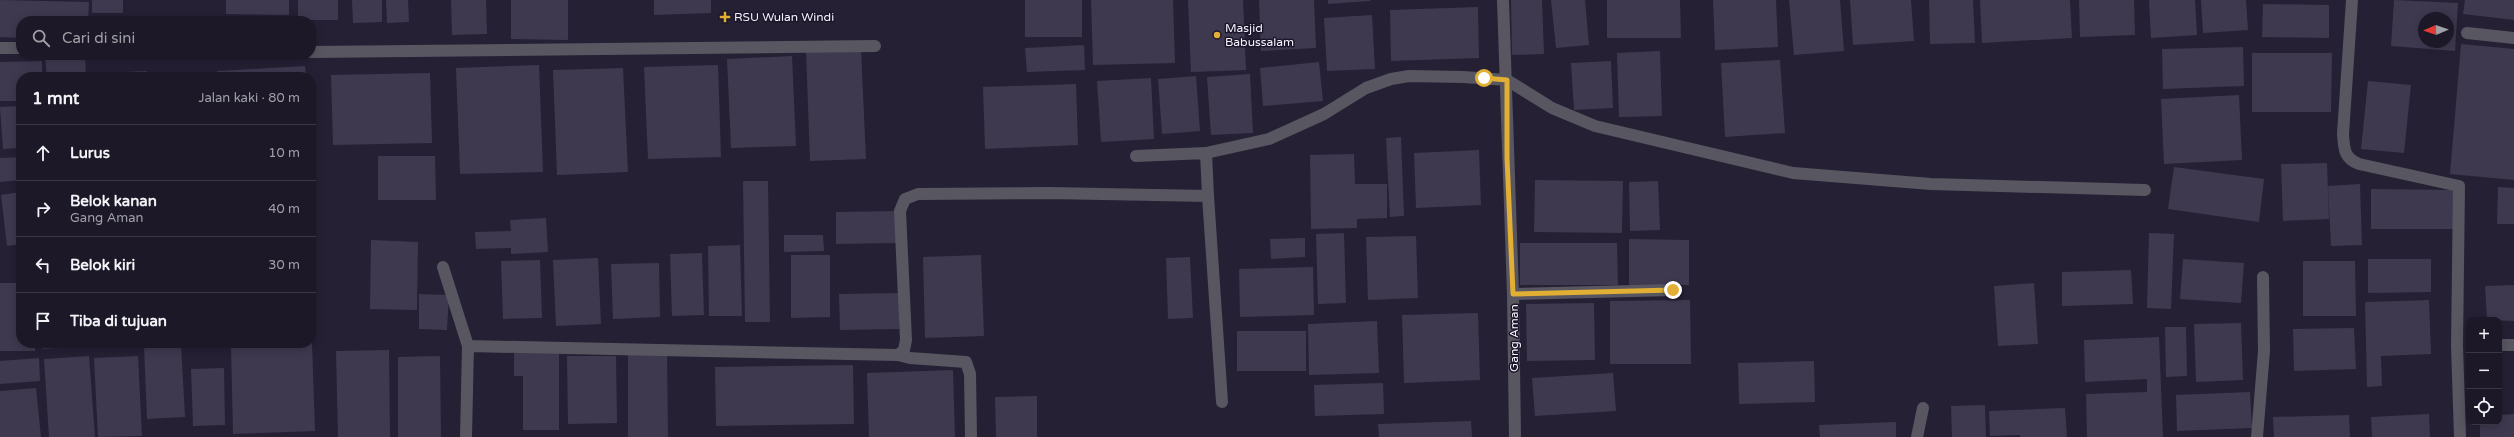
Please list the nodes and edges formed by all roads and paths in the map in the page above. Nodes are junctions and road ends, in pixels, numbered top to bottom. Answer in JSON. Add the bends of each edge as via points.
{"nodes":[{"id":1,"x":1503,"y":0,"type":"edge"},
{"id":2,"x":2352,"y":0,"type":"edge"},
{"id":3,"x":2467,"y":33,"type":"dead end"},
{"id":4,"x":2514,"y":38,"type":"edge"},
{"id":5,"x":875,"y":46,"type":"dead end"},
{"id":6,"x":0,"y":48,"type":"edge"},
{"id":7,"x":16,"y":48,"type":"edge"},
{"id":8,"x":316,"y":52,"type":"edge"},
{"id":9,"x":1507,"y":80,"type":"junction"},
{"id":10,"x":1206,"y":153,"type":"junction"},
{"id":11,"x":1136,"y":156,"type":"dead end"},
{"id":12,"x":2145,"y":190,"type":"dead end"},
{"id":13,"x":1208,"y":196,"type":"junction"},
{"id":14,"x":443,"y":267,"type":"dead end"},
{"id":15,"x":2263,"y":277,"type":"dead end"},
{"id":16,"x":1673,"y":290,"type":"dead end"},
{"id":17,"x":1513,"y":294,"type":"junction"},
{"id":18,"x":2463,"y":345,"type":"edge"},
{"id":19,"x":2502,"y":345,"type":"edge"},
{"id":20,"x":2514,"y":345,"type":"edge"},
{"id":21,"x":468,"y":346,"type":"junction"},
{"id":22,"x":898,"y":354,"type":"junction"},
{"id":23,"x":1222,"y":402,"type":"dead end"},
{"id":24,"x":1923,"y":408,"type":"dead end"},
{"id":25,"x":466,"y":437,"type":"edge"},
{"id":26,"x":971,"y":437,"type":"edge"},
{"id":27,"x":1515,"y":437,"type":"edge"},
{"id":28,"x":1917,"y":437,"type":"edge"},
{"id":29,"x":2257,"y":437,"type":"edge"},
{"id":30,"x":2460,"y":437,"type":"edge"}],
"edges":[{"from":1,"to":9,"type":"street","name":"Gang Aman"},
{"from":2,"to":18,"type":"street","via":[[2344,150],[2348,160],[2359,164],[2459,186],[2458,263]]},
{"from":3,"to":4,"type":"street"},
{"from":5,"to":8,"type":"street"},
{"from":6,"to":7,"type":"street"},
{"from":9,"to":10,"type":"street","via":[[1409,76],[1391,79],[1366,88],[1324,114],[1269,139]]},
{"from":9,"to":12,"type":"street","via":[[1552,108],[1595,126],[1793,173],[1931,184]]},
{"from":9,"to":17,"type":"street","name":"Gang Aman","via":[[1507,158]]},
{"from":10,"to":11,"type":"street"},
{"from":10,"to":13,"type":"street"},
{"from":13,"to":22,"type":"street","via":[[1050,193],[910,196],[902,203],[900,211],[906,340],[904,350]]},
{"from":13,"to":23,"type":"street"},
{"from":14,"to":21,"type":"street"},
{"from":15,"to":29,"type":"street","via":[[2264,351]]},
{"from":16,"to":17,"type":"street"},
{"from":17,"to":27,"type":"street","name":"Gang Aman"},
{"from":18,"to":30,"type":"street"},
{"from":19,"to":20,"type":"street"},
{"from":21,"to":22,"type":"street"},
{"from":21,"to":25,"type":"street"},
{"from":22,"to":26,"type":"street","via":[[910,358],[966,362],[970,374]]},
{"from":24,"to":28,"type":"street"}]}
